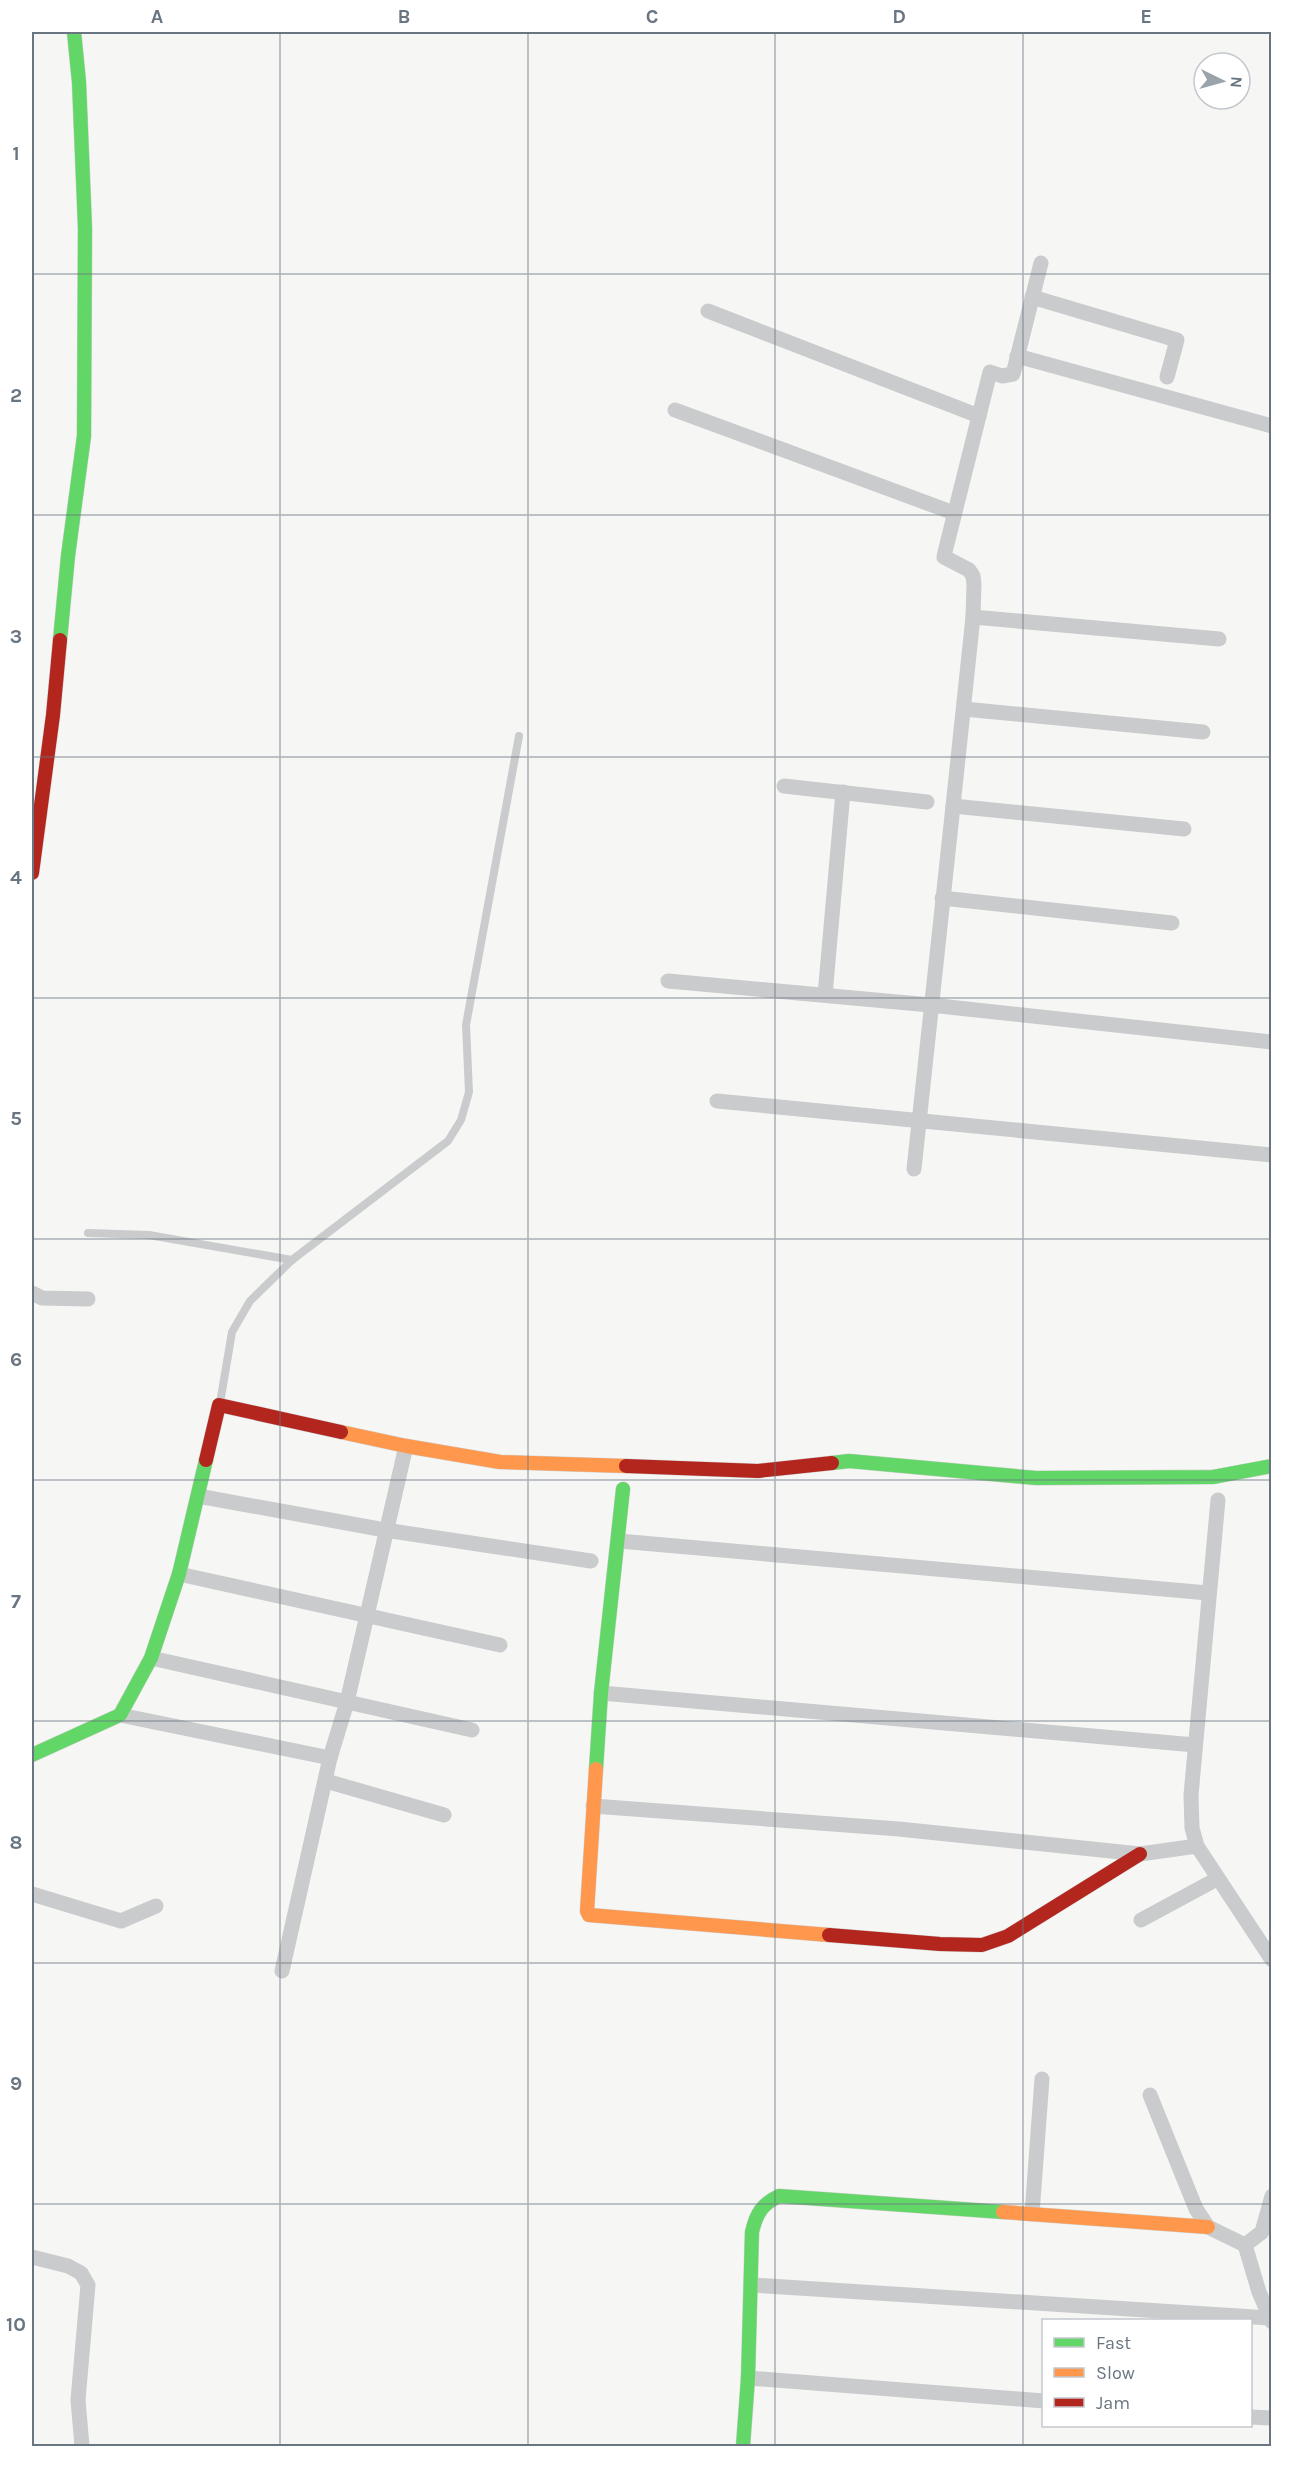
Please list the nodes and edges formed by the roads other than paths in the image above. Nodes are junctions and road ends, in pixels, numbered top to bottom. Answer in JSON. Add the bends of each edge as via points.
{"nodes":[{"id":1,"x":74,"y":32,"type":"edge"},
{"id":2,"x":1041,"y":263,"type":"dead end"},
{"id":3,"x":1032,"y":297,"type":"junction"},
{"id":4,"x":708,"y":311,"type":"dead end"},
{"id":5,"x":1017,"y":356,"type":"junction"},
{"id":6,"x":1167,"y":377,"type":"dead end"},
{"id":7,"x":675,"y":410,"type":"dead end"},
{"id":8,"x":979,"y":416,"type":"junction"},
{"id":9,"x":1272,"y":426,"type":"edge"},
{"id":10,"x":954,"y":513,"type":"junction"},
{"id":11,"x":973,"y":617,"type":"junction"},
{"id":12,"x":1219,"y":639,"type":"dead end"},
{"id":13,"x":964,"y":709,"type":"junction"},
{"id":14,"x":1203,"y":732,"type":"dead end"},
{"id":15,"x":519,"y":736,"type":"dead end"},
{"id":16,"x":784,"y":786,"type":"dead end"},
{"id":17,"x":843,"y":792,"type":"junction"},
{"id":18,"x":927,"y":802,"type":"dead end"},
{"id":19,"x":953,"y":806,"type":"junction"},
{"id":20,"x":1184,"y":829,"type":"dead end"},
{"id":21,"x":32,"y":873,"type":"edge"},
{"id":22,"x":942,"y":898,"type":"junction"},
{"id":23,"x":1172,"y":922,"type":"dead end"},
{"id":24,"x":668,"y":981,"type":"dead end"},
{"id":25,"x":825,"y":995,"type":"junction"},
{"id":26,"x":930,"y":1005,"type":"junction"},
{"id":27,"x":1272,"y":1042,"type":"edge"},
{"id":28,"x":717,"y":1101,"type":"dead end"},
{"id":29,"x":919,"y":1119,"type":"junction"},
{"id":30,"x":1272,"y":1155,"type":"edge"},
{"id":31,"x":914,"y":1169,"type":"dead end"},
{"id":32,"x":88,"y":1233,"type":"dead end"},
{"id":33,"x":292,"y":1260,"type":"junction"},
{"id":34,"x":32,"y":1293,"type":"edge"},
{"id":35,"x":88,"y":1299,"type":"dead end"},
{"id":36,"x":219,"y":1405,"type":"junction"},
{"id":37,"x":406,"y":1446,"type":"junction"},
{"id":38,"x":1272,"y":1466,"type":"edge"},
{"id":39,"x":623,"y":1489,"type":"dead end"},
{"id":40,"x":198,"y":1496,"type":"junction"},
{"id":41,"x":1218,"y":1500,"type":"dead end"},
{"id":42,"x":385,"y":1530,"type":"junction"},
{"id":43,"x":619,"y":1541,"type":"junction"},
{"id":44,"x":591,"y":1561,"type":"dead end"},
{"id":45,"x":179,"y":1574,"type":"junction"},
{"id":46,"x":1208,"y":1593,"type":"junction"},
{"id":47,"x":366,"y":1617,"type":"junction"},
{"id":48,"x":500,"y":1645,"type":"dead end"},
{"id":49,"x":151,"y":1658,"type":"junction"},
{"id":50,"x":601,"y":1693,"type":"junction"},
{"id":51,"x":347,"y":1702,"type":"junction"},
{"id":52,"x":120,"y":1715,"type":"junction"},
{"id":53,"x":472,"y":1730,"type":"dead end"},
{"id":54,"x":1195,"y":1745,"type":"junction"},
{"id":55,"x":32,"y":1755,"type":"edge"},
{"id":56,"x":330,"y":1758,"type":"junction"},
{"id":57,"x":326,"y":1781,"type":"junction"},
{"id":58,"x":593,"y":1806,"type":"junction"},
{"id":59,"x":444,"y":1815,"type":"dead end"},
{"id":60,"x":1197,"y":1846,"type":"junction"},
{"id":61,"x":1140,"y":1854,"type":"junction"},
{"id":62,"x":1217,"y":1879,"type":"junction"},
{"id":63,"x":32,"y":1894,"type":"edge"},
{"id":64,"x":156,"y":1905,"type":"dead end"},
{"id":65,"x":1141,"y":1920,"type":"dead end"},
{"id":66,"x":1271,"y":1957,"type":"edge"},
{"id":67,"x":282,"y":1971,"type":"dead end"},
{"id":68,"x":1042,"y":2079,"type":"dead end"},
{"id":69,"x":1150,"y":2095,"type":"dead end"},
{"id":70,"x":1272,"y":2196,"type":"edge"},
{"id":71,"x":1032,"y":2214,"type":"junction"},
{"id":72,"x":1208,"y":2227,"type":"junction"},
{"id":73,"x":1267,"y":2235,"type":"edge"},
{"id":74,"x":1245,"y":2245,"type":"junction"},
{"id":75,"x":32,"y":2257,"type":"edge"},
{"id":76,"x":752,"y":2285,"type":"junction"},
{"id":77,"x":1271,"y":2320,"type":"edge"},
{"id":78,"x":748,"y":2378,"type":"junction"},
{"id":79,"x":1042,"y":2401,"type":"edge"},
{"id":80,"x":1252,"y":2417,"type":"edge"},
{"id":81,"x":1272,"y":2418,"type":"edge"},
{"id":82,"x":82,"y":2446,"type":"edge"},
{"id":83,"x":743,"y":2446,"type":"edge"}],
"edges":[{"from":1,"to":21,"type":"street","via":[[80,82],[85,228],[84,436]]},
{"from":2,"to":3,"type":"street"},
{"from":3,"to":5,"type":"street"},
{"from":3,"to":6,"type":"street","via":[[1177,340]]},
{"from":4,"to":8,"type":"street"},
{"from":5,"to":8,"type":"street","via":[[1013,374],[990,372]]},
{"from":5,"to":9,"type":"street"},
{"from":7,"to":10,"type":"street"},
{"from":8,"to":10,"type":"street"},
{"from":10,"to":11,"type":"street","via":[[944,557],[973,576]]},
{"from":11,"to":12,"type":"street"},
{"from":11,"to":13,"type":"street"},
{"from":13,"to":14,"type":"street"},
{"from":13,"to":19,"type":"street"},
{"from":15,"to":33,"type":"lane","via":[[466,1025],[469,1092],[461,1120],[448,1141]]},
{"from":16,"to":17,"type":"street"},
{"from":17,"to":18,"type":"street"},
{"from":17,"to":25,"type":"street"},
{"from":19,"to":20,"type":"street"},
{"from":19,"to":22,"type":"street"},
{"from":22,"to":23,"type":"street"},
{"from":22,"to":26,"type":"street"},
{"from":24,"to":25,"type":"street"},
{"from":25,"to":26,"type":"street"},
{"from":26,"to":27,"type":"street"},
{"from":26,"to":29,"type":"street"},
{"from":28,"to":29,"type":"street"},
{"from":29,"to":30,"type":"street"},
{"from":29,"to":31,"type":"street"},
{"from":32,"to":33,"type":"lane","via":[[149,1235]]},
{"from":33,"to":36,"type":"lane","via":[[250,1301],[232,1332]]},
{"from":34,"to":35,"type":"street","via":[[42,1298]]},
{"from":36,"to":37,"type":"street"},
{"from":36,"to":40,"type":"street"},
{"from":37,"to":38,"type":"street","via":[[500,1462],[758,1471],[849,1461],[1036,1478],[1212,1477]]},
{"from":37,"to":42,"type":"street"},
{"from":39,"to":43,"type":"street"},
{"from":40,"to":42,"type":"street"},
{"from":40,"to":45,"type":"street"},
{"from":41,"to":46,"type":"street"},
{"from":42,"to":44,"type":"street"},
{"from":42,"to":47,"type":"street"},
{"from":43,"to":46,"type":"street"},
{"from":43,"to":50,"type":"street"},
{"from":45,"to":47,"type":"street"},
{"from":45,"to":49,"type":"street"},
{"from":46,"to":54,"type":"street"},
{"from":47,"to":48,"type":"street"},
{"from":47,"to":51,"type":"street"},
{"from":49,"to":51,"type":"street"},
{"from":49,"to":52,"type":"street"},
{"from":50,"to":54,"type":"street"},
{"from":50,"to":58,"type":"street"},
{"from":51,"to":53,"type":"street"},
{"from":51,"to":56,"type":"street"},
{"from":52,"to":55,"type":"street"},
{"from":52,"to":56,"type":"street"},
{"from":54,"to":60,"type":"street","via":[[1191,1795]]},
{"from":56,"to":57,"type":"street"},
{"from":57,"to":59,"type":"street"},
{"from":57,"to":67,"type":"street"},
{"from":58,"to":61,"type":"street","via":[[899,1829]]},
{"from":58,"to":61,"type":"street","via":[[589,1915],[982,1945],[1008,1936],[1062,1905]]},
{"from":60,"to":61,"type":"street"},
{"from":60,"to":62,"type":"street"},
{"from":62,"to":65,"type":"street"},
{"from":62,"to":66,"type":"street"},
{"from":63,"to":64,"type":"street","via":[[121,1921]]},
{"from":68,"to":71,"type":"street"},
{"from":69,"to":72,"type":"street","via":[[1196,2209]]},
{"from":70,"to":73,"type":"street"},
{"from":71,"to":72,"type":"street"},
{"from":71,"to":76,"type":"street","via":[[779,2196],[764,2203],[756,2215],[752,2232]]},
{"from":72,"to":74,"type":"street"},
{"from":73,"to":74,"type":"street"},
{"from":74,"to":77,"type":"street"},
{"from":75,"to":82,"type":"street","via":[[68,2266],[81,2273],[87,2285],[78,2400]]},
{"from":76,"to":77,"type":"street"},
{"from":76,"to":78,"type":"street"},
{"from":78,"to":79,"type":"street"},
{"from":78,"to":83,"type":"street"},
{"from":80,"to":81,"type":"street"}]}
